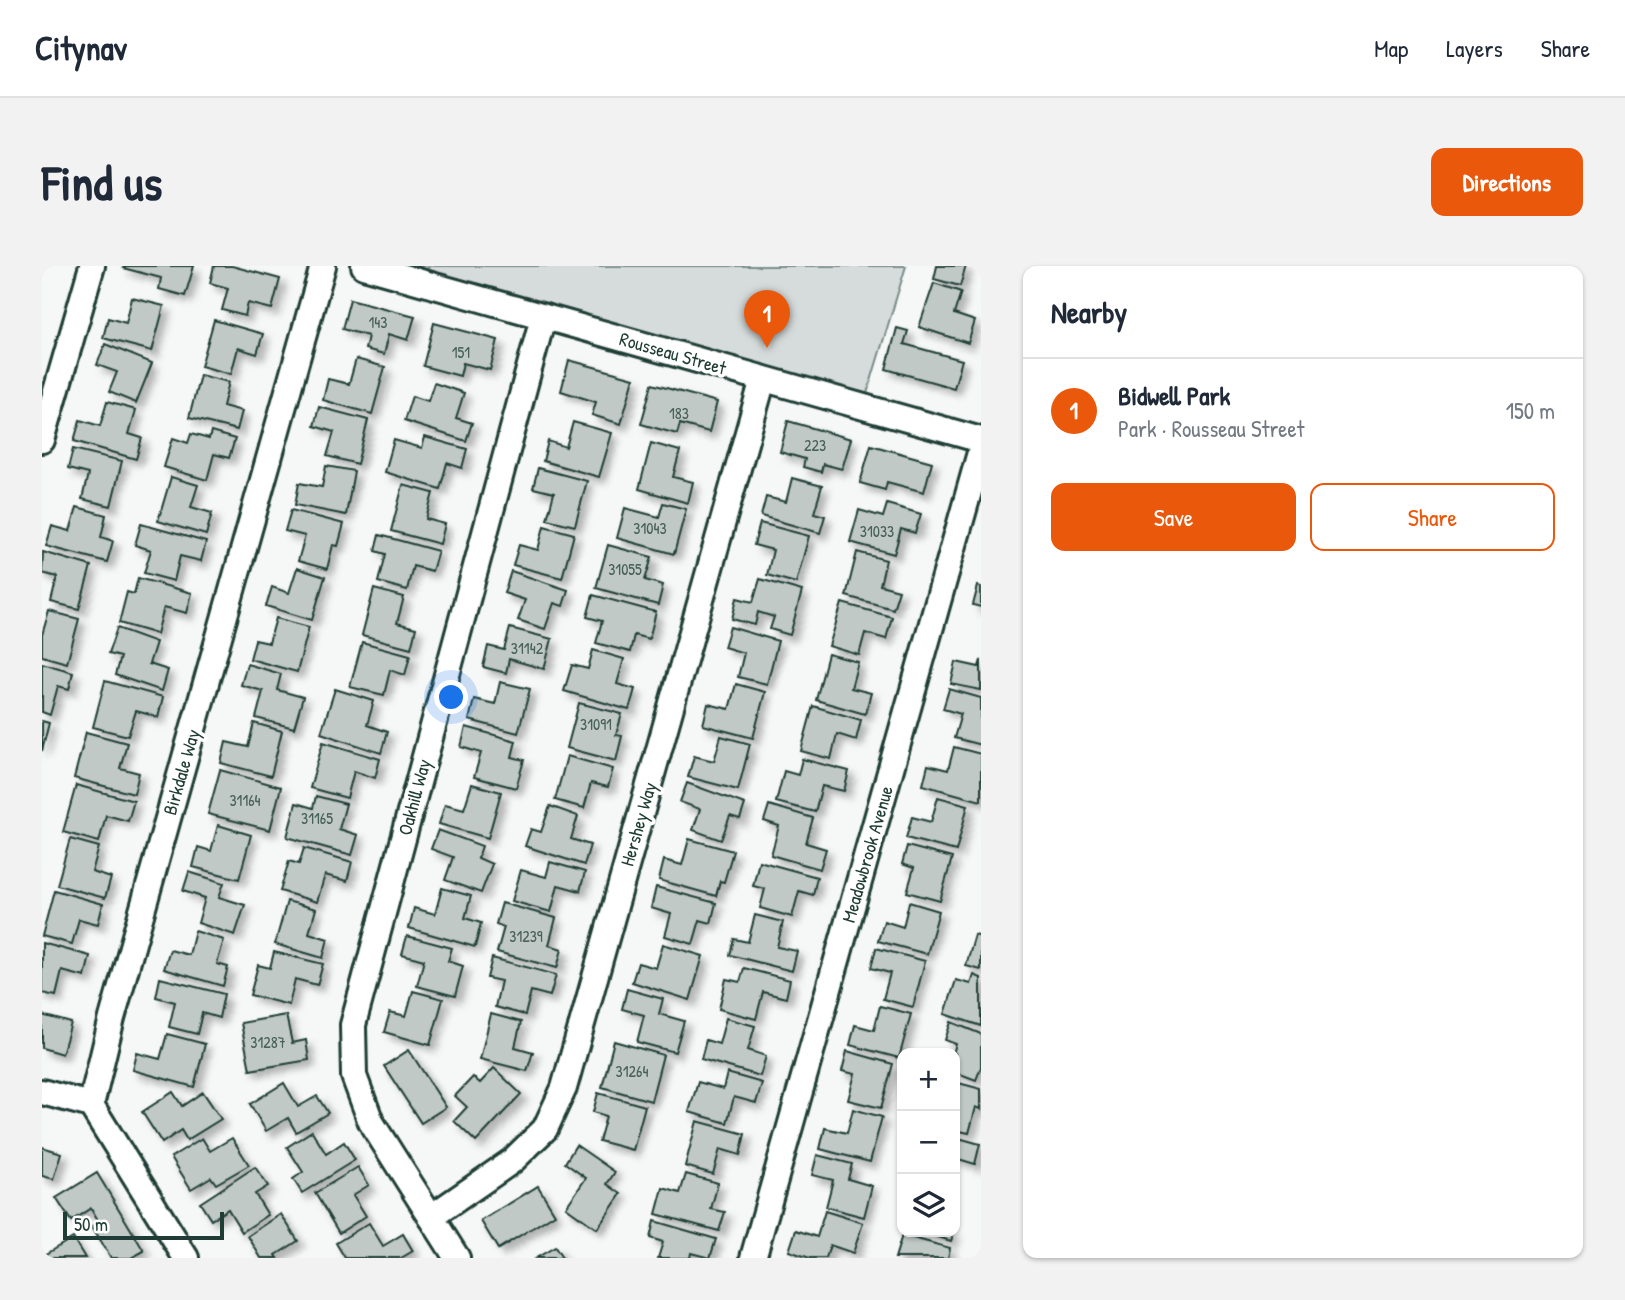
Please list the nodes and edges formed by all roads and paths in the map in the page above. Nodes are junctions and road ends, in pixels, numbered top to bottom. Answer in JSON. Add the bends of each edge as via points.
{"nodes":[{"id":1,"x":92,"y":266,"type":"edge"},
{"id":2,"x":323,"y":266,"type":"edge"},
{"id":3,"x":364,"y":266,"type":"edge"},
{"id":4,"x":544,"y":317,"type":"junction"},
{"id":5,"x":763,"y":379,"type":"junction"},
{"id":6,"x":42,"y":440,"type":"edge"},
{"id":7,"x":981,"y":440,"type":"edge"},
{"id":8,"x":981,"y":449,"type":"edge"},
{"id":9,"x":42,"y":1092,"type":"edge"},
{"id":10,"x":91,"y":1105,"type":"junction"},
{"id":11,"x":431,"y":1217,"type":"junction"},
{"id":12,"x":186,"y":1258,"type":"edge"},
{"id":13,"x":457,"y":1258,"type":"edge"},
{"id":14,"x":752,"y":1258,"type":"edge"}],
"edges":[{"from":1,"to":6,"type":"street"},
{"from":2,"to":10,"type":"street","name":"Birkdale Way"},
{"from":3,"to":4,"type":"street","name":"Rousseau Street"},
{"from":4,"to":5,"type":"street","name":"Rousseau Street"},
{"from":4,"to":11,"type":"street","name":"Oakhill Way","via":[[353,1025],[354,1076],[371,1122]]},
{"from":5,"to":7,"type":"street","name":"Rousseau Street"},
{"from":5,"to":11,"type":"street","name":"Hershey Way","via":[[564,1088],[544,1129],[512,1161]]},
{"from":8,"to":14,"type":"street","name":"Meadowbrook Avenue"},
{"from":9,"to":10,"type":"street"},
{"from":10,"to":12,"type":"street"},
{"from":11,"to":13,"type":"street","name":"Oakhill Way"}]}
